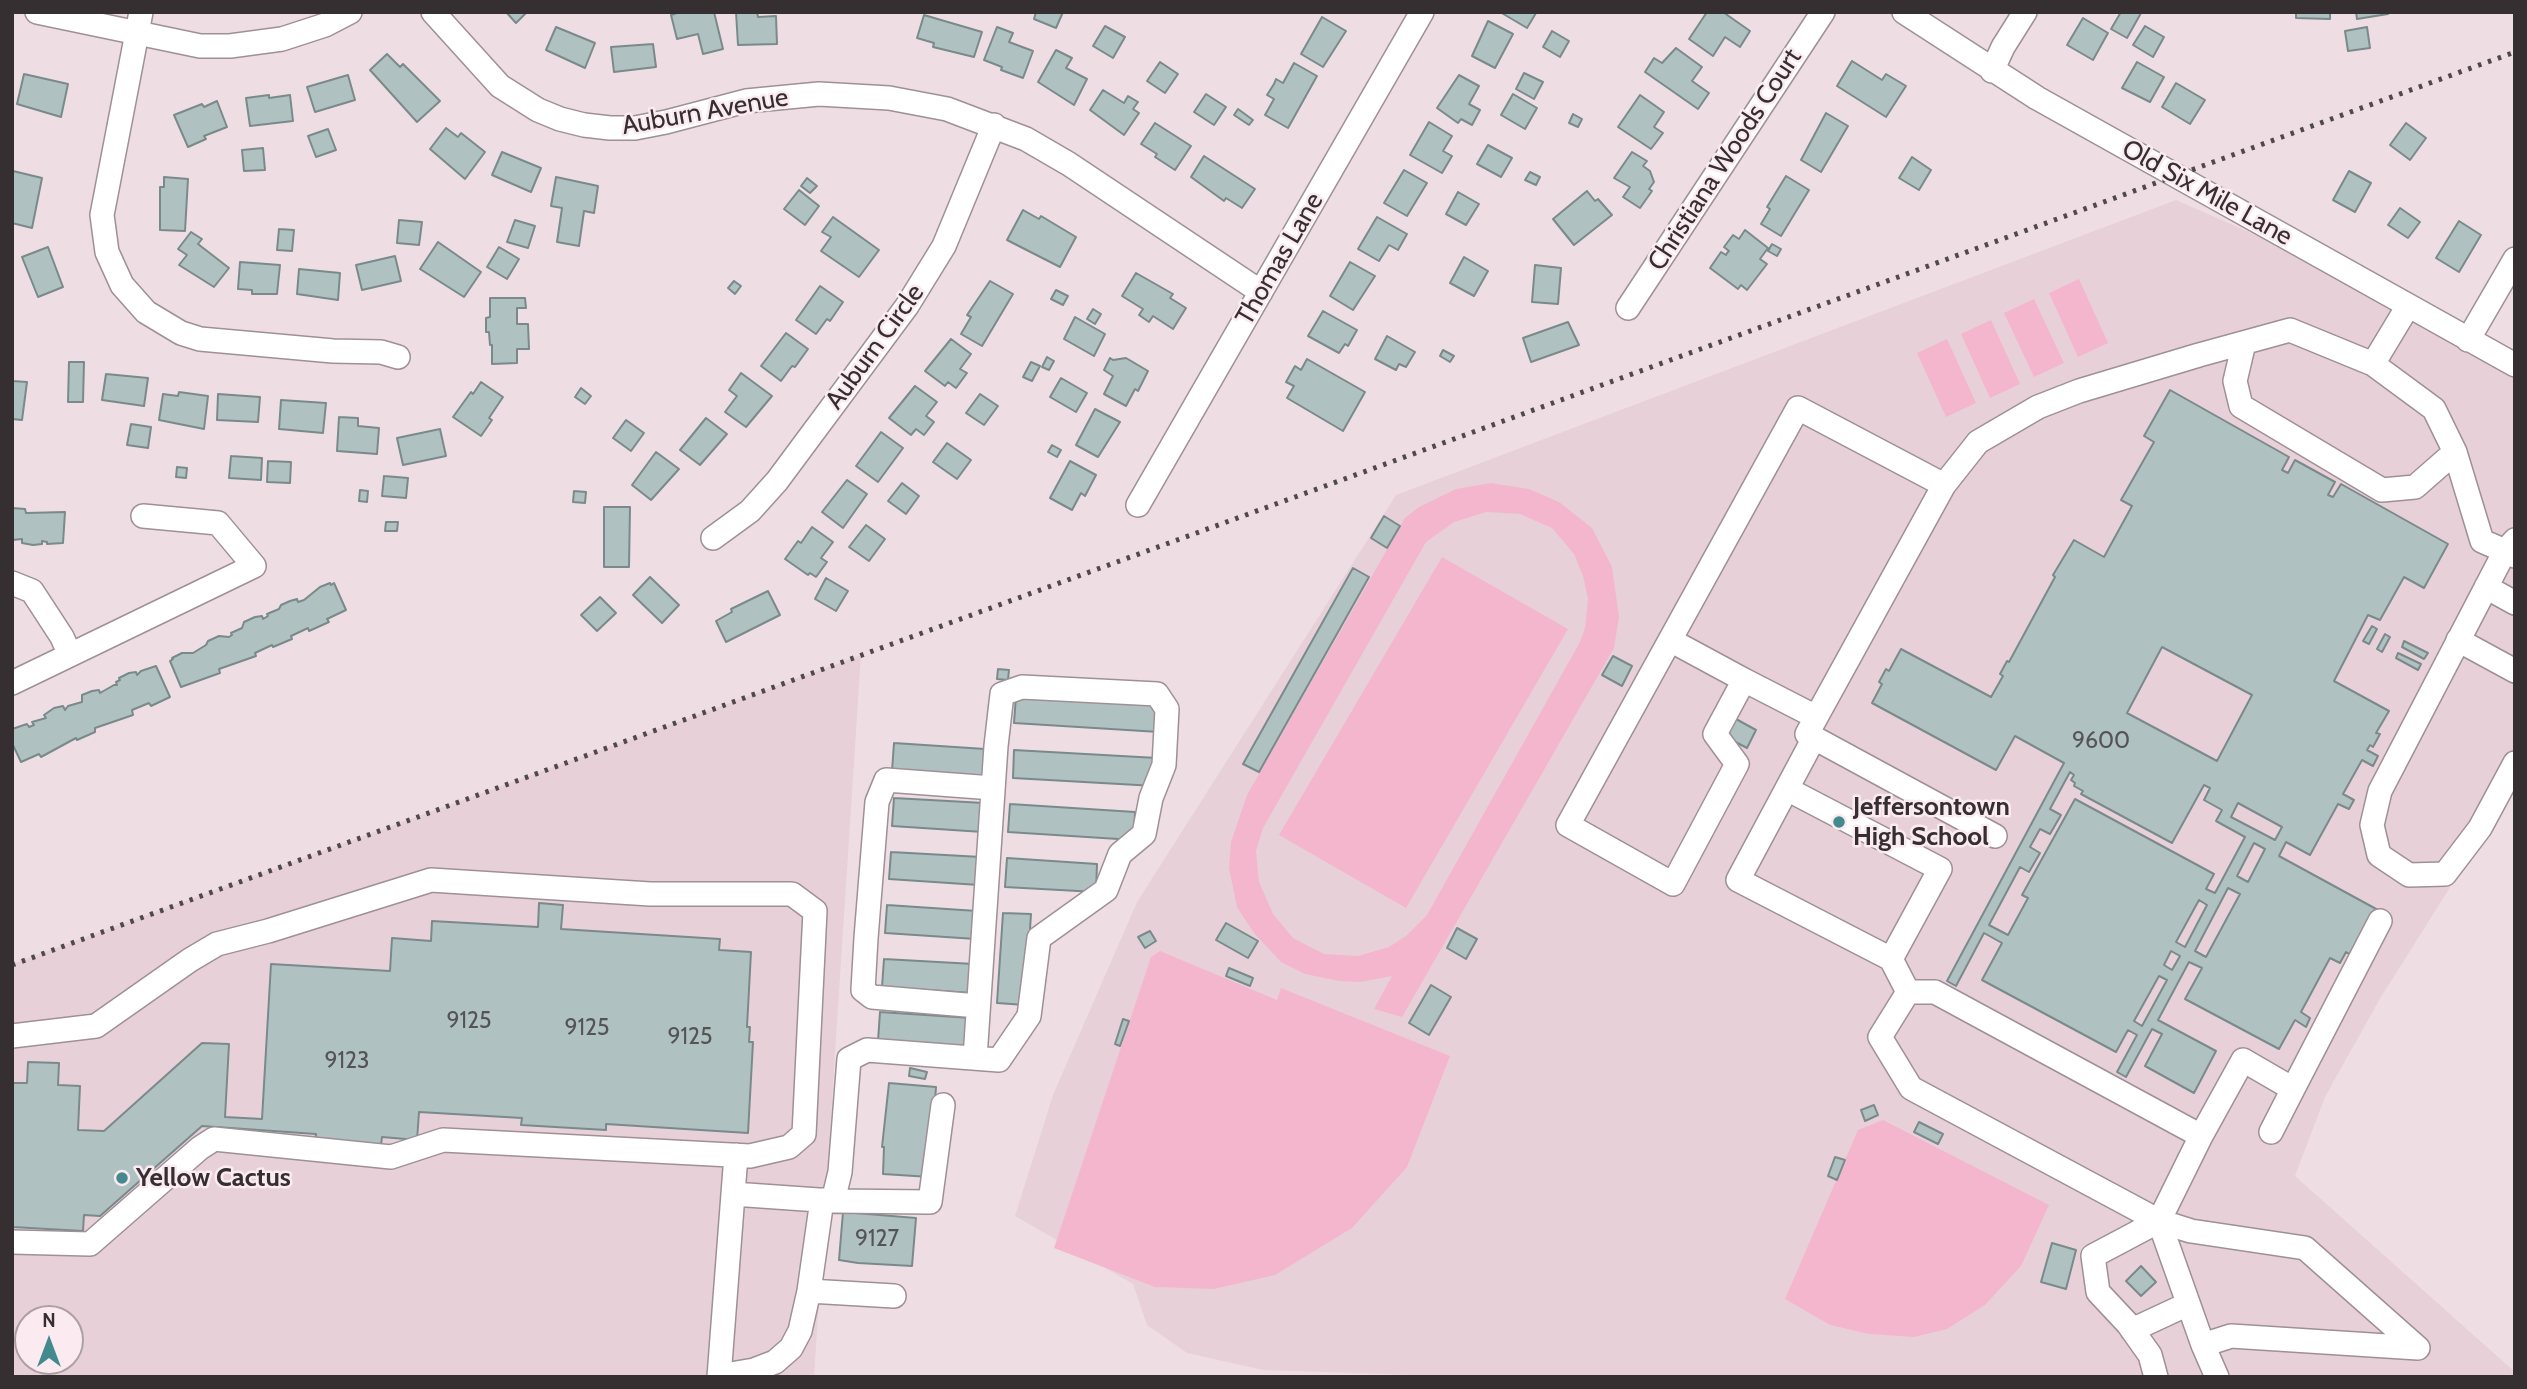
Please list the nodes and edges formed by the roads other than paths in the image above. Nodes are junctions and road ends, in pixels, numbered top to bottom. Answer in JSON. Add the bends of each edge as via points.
{"nodes":[{"id":1,"x":37,"y":12,"type":"edge"},
{"id":2,"x":350,"y":12,"type":"edge"},
{"id":3,"x":433,"y":12,"type":"edge"},
{"id":4,"x":1422,"y":12,"type":"edge"},
{"id":5,"x":1823,"y":12,"type":"edge"},
{"id":6,"x":1904,"y":12,"type":"edge"},
{"id":7,"x":2025,"y":12,"type":"edge"},
{"id":8,"x":139,"y":23,"type":"edge"},
{"id":9,"x":1992,"y":71,"type":"junction"},
{"id":10,"x":994,"y":125,"type":"junction"},
{"id":11,"x":2515,"y":259,"type":"edge"},
{"id":12,"x":1261,"y":292,"type":"junction"},
{"id":13,"x":2408,"y":306,"type":"junction"},
{"id":14,"x":1628,"y":308,"type":"dead end"},
{"id":15,"x":2468,"y":340,"type":"junction"},
{"id":16,"x":2244,"y":343,"type":"junction"},
{"id":17,"x":398,"y":357,"type":"dead end"},
{"id":18,"x":2373,"y":363,"type":"junction"},
{"id":19,"x":2515,"y":365,"type":"edge"},
{"id":20,"x":2455,"y":452,"type":"junction"},
{"id":21,"x":1944,"y":485,"type":"junction"},
{"id":22,"x":1138,"y":505,"type":"dead end"},
{"id":23,"x":143,"y":516,"type":"dead end"},
{"id":24,"x":713,"y":538,"type":"dead end"},
{"id":25,"x":2511,"y":549,"type":"edge"},
{"id":26,"x":12,"y":583,"type":"edge"},
{"id":27,"x":2486,"y":587,"type":"junction"},
{"id":28,"x":2515,"y":603,"type":"edge"},
{"id":29,"x":2458,"y":639,"type":"junction"},
{"id":30,"x":1670,"y":640,"type":"junction"},
{"id":31,"x":70,"y":655,"type":"junction"},
{"id":32,"x":2515,"y":671,"type":"edge"},
{"id":33,"x":1744,"y":680,"type":"junction"},
{"id":34,"x":12,"y":683,"type":"edge"},
{"id":35,"x":1815,"y":727,"type":"junction"},
{"id":36,"x":2515,"y":763,"type":"edge"},
{"id":37,"x":993,"y":788,"type":"junction"},
{"id":38,"x":1787,"y":789,"type":"junction"},
{"id":39,"x":1995,"y":836,"type":"dead end"},
{"id":40,"x":2380,"y":921,"type":"dead end"},
{"id":41,"x":1891,"y":959,"type":"junction"},
{"id":42,"x":1908,"y":992,"type":"junction"},
{"id":43,"x":978,"y":1006,"type":"junction"},
{"id":44,"x":12,"y":1036,"type":"edge"},
{"id":45,"x":975,"y":1058,"type":"junction"},
{"id":46,"x":2293,"y":1089,"type":"junction"},
{"id":47,"x":943,"y":1105,"type":"dead end"},
{"id":48,"x":2271,"y":1132,"type":"dead end"},
{"id":49,"x":2202,"y":1136,"type":"junction"},
{"id":50,"x":736,"y":1155,"type":"junction"},
{"id":51,"x":733,"y":1194,"type":"junction"},
{"id":52,"x":827,"y":1201,"type":"junction"},
{"id":53,"x":2159,"y":1221,"type":"junction"},
{"id":54,"x":12,"y":1242,"type":"edge"},
{"id":55,"x":809,"y":1292,"type":"junction"},
{"id":56,"x":894,"y":1296,"type":"dead end"},
{"id":57,"x":2188,"y":1304,"type":"junction"},
{"id":58,"x":2132,"y":1330,"type":"junction"},
{"id":59,"x":2203,"y":1345,"type":"junction"},
{"id":60,"x":719,"y":1377,"type":"edge"},
{"id":61,"x":2156,"y":1377,"type":"edge"},
{"id":62,"x":2217,"y":1377,"type":"edge"}],
"edges":[{"from":1,"to":8,"type":"street"},
{"from":2,"to":8,"type":"street","via":[[325,25],[260,43],[200,46]]},
{"from":3,"to":10,"type":"street","name":"Auburn Avenue","via":[[508,92],[538,110],[584,125],[635,128],[746,101],[820,94],[889,98],[947,109]]},
{"from":4,"to":12,"type":"street","name":"Thomas Lane"},
{"from":5,"to":14,"type":"street","name":"Christiana Woods Court"},
{"from":6,"to":9,"type":"street","name":"Old Six Mile Lane"},
{"from":7,"to":9,"type":"street"},
{"from":8,"to":17,"type":"street","via":[[103,200],[103,234],[113,269],[133,299],[163,324],[200,339]]},
{"from":9,"to":13,"type":"street","name":"Old Six Mile Lane"},
{"from":10,"to":12,"type":"street","name":"Auburn Avenue","via":[[1069,164]]},
{"from":10,"to":24,"type":"street","name":"Auburn Circle","via":[[944,246],[907,306],[770,490]]},
{"from":11,"to":15,"type":"street"},
{"from":12,"to":22,"type":"street","name":"Thomas Lane"},
{"from":13,"to":15,"type":"street","name":"Old Six Mile Lane"},
{"from":13,"to":18,"type":"street"},
{"from":15,"to":19,"type":"street","name":"Old Six Mile Lane"},
{"from":16,"to":18,"type":"street","via":[[2290,330]]},
{"from":16,"to":20,"type":"street","via":[[2235,381],[2241,406],[2382,490],[2415,487]]},
{"from":16,"to":21,"type":"street","via":[[2038,407],[1978,442]]},
{"from":18,"to":20,"type":"street","via":[[2434,409]]},
{"from":20,"to":25,"type":"street","via":[[2482,541]]},
{"from":21,"to":30,"type":"street","via":[[1798,408]]},
{"from":21,"to":35,"type":"street"},
{"from":23,"to":31,"type":"street","via":[[218,523],[254,566]]},
{"from":25,"to":27,"type":"street"},
{"from":26,"to":31,"type":"street","via":[[32,591]]},
{"from":27,"to":28,"type":"street"},
{"from":27,"to":29,"type":"street"},
{"from":29,"to":32,"type":"street"},
{"from":29,"to":36,"type":"street","via":[[2380,791],[2372,825],[2379,855],[2409,875],[2445,874],[2480,828]]},
{"from":30,"to":33,"type":"street"},
{"from":30,"to":33,"type":"street","via":[[1568,825],[1673,884],[1737,764],[1715,734]]},
{"from":31,"to":34,"type":"street"},
{"from":33,"to":35,"type":"street"},
{"from":35,"to":38,"type":"street"},
{"from":35,"to":39,"type":"street"},
{"from":37,"to":43,"type":"street"},
{"from":37,"to":43,"type":"street","via":[[886,780],[877,802],[866,938],[863,990],[872,996]]},
{"from":37,"to":45,"type":"street","via":[[1002,694],[1021,687],[1157,694],[1167,709],[1164,765],[1144,834],[1120,854],[1106,890],[1039,938],[1029,1016],[999,1060]]},
{"from":38,"to":41,"type":"street","via":[[1940,869]]},
{"from":38,"to":41,"type":"street","via":[[1738,880]]},
{"from":40,"to":46,"type":"street"},
{"from":41,"to":42,"type":"street"},
{"from":42,"to":49,"type":"street","via":[[1935,992]]},
{"from":42,"to":53,"type":"street","via":[[1880,1037],[1911,1088]]},
{"from":43,"to":45,"type":"street"},
{"from":44,"to":50,"type":"street","via":[[96,1026],[217,944],[431,880],[650,894],[792,894],[815,911],[804,1134],[789,1147]]},
{"from":45,"to":52,"type":"street","via":[[867,1050],[849,1059],[840,1172]]},
{"from":46,"to":48,"type":"street"},
{"from":46,"to":49,"type":"street","via":[[2244,1060]]},
{"from":47,"to":52,"type":"street","via":[[930,1202]]},
{"from":49,"to":53,"type":"street"},
{"from":50,"to":51,"type":"street"},
{"from":50,"to":54,"type":"street","via":[[443,1140],[391,1157],[214,1139],[90,1244]]},
{"from":51,"to":52,"type":"street"},
{"from":51,"to":60,"type":"street"},
{"from":52,"to":55,"type":"street"},
{"from":53,"to":57,"type":"street"},
{"from":53,"to":58,"type":"street","via":[[2094,1256],[2098,1292]]},
{"from":53,"to":59,"type":"street","via":[[2191,1231],[2305,1248],[2418,1348],[2231,1336]]},
{"from":55,"to":56,"type":"street"},
{"from":55,"to":60,"type":"street","via":[[791,1348],[775,1362]]},
{"from":57,"to":58,"type":"street"},
{"from":57,"to":59,"type":"street"},
{"from":58,"to":61,"type":"street","via":[[2150,1355]]},
{"from":59,"to":62,"type":"street"}]}
